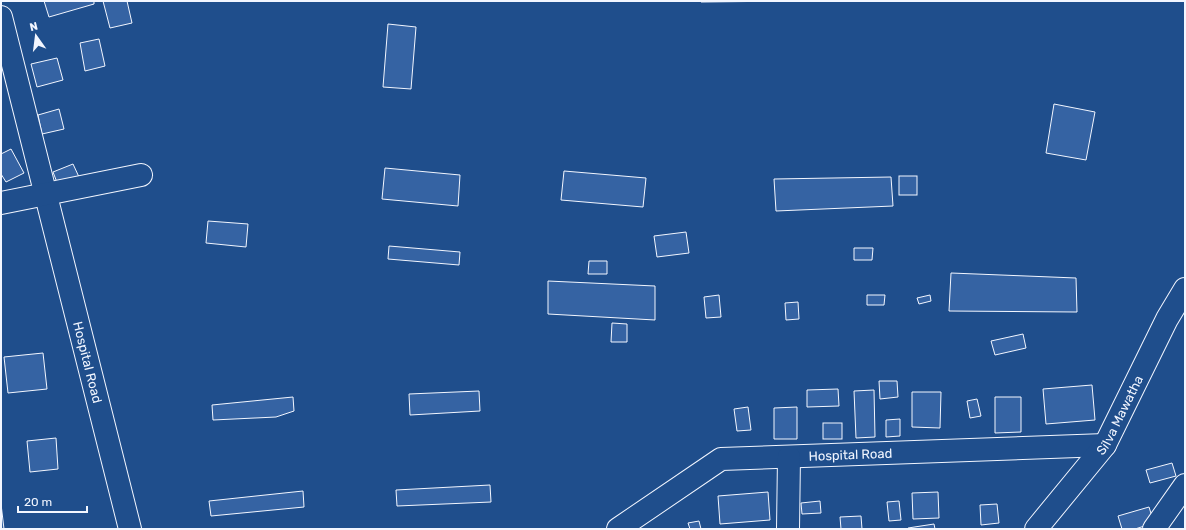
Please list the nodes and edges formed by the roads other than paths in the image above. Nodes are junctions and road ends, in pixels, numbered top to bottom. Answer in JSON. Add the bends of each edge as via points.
{"nodes":[{"id":1,"x":1,"y":17,"type":"edge"},
{"id":2,"x":141,"y":175,"type":"dead end"},
{"id":3,"x":47,"y":195,"type":"junction"},
{"id":4,"x":1,"y":203,"type":"edge"},
{"id":5,"x":1185,"y":289,"type":"edge"},
{"id":6,"x":1105,"y":445,"type":"junction"},
{"id":7,"x":789,"y":457,"type":"junction"},
{"id":8,"x":1185,"y":485,"type":"edge"},
{"id":9,"x":628,"y":526,"type":"edge"},
{"id":10,"x":130,"y":529,"type":"edge"},
{"id":11,"x":788,"y":529,"type":"edge"},
{"id":12,"x":1036,"y":529,"type":"edge"},
{"id":13,"x":1154,"y":529,"type":"edge"}],
"edges":[{"from":1,"to":3,"type":"street","name":"Hospital Road"},
{"from":2,"to":3,"type":"street"},
{"from":3,"to":4,"type":"street"},
{"from":3,"to":10,"type":"street","name":"Hospital Road"},
{"from":5,"to":6,"type":"street","name":"Silva Mawatha","via":[[1167,319]]},
{"from":6,"to":7,"type":"street","name":"Hospital Road"},
{"from":6,"to":12,"type":"street","name":"Silva Mawatha"},
{"from":7,"to":9,"type":"street","name":"Hospital Road","via":[[721,459]]},
{"from":7,"to":11,"type":"street"},
{"from":8,"to":13,"type":"street"}]}
